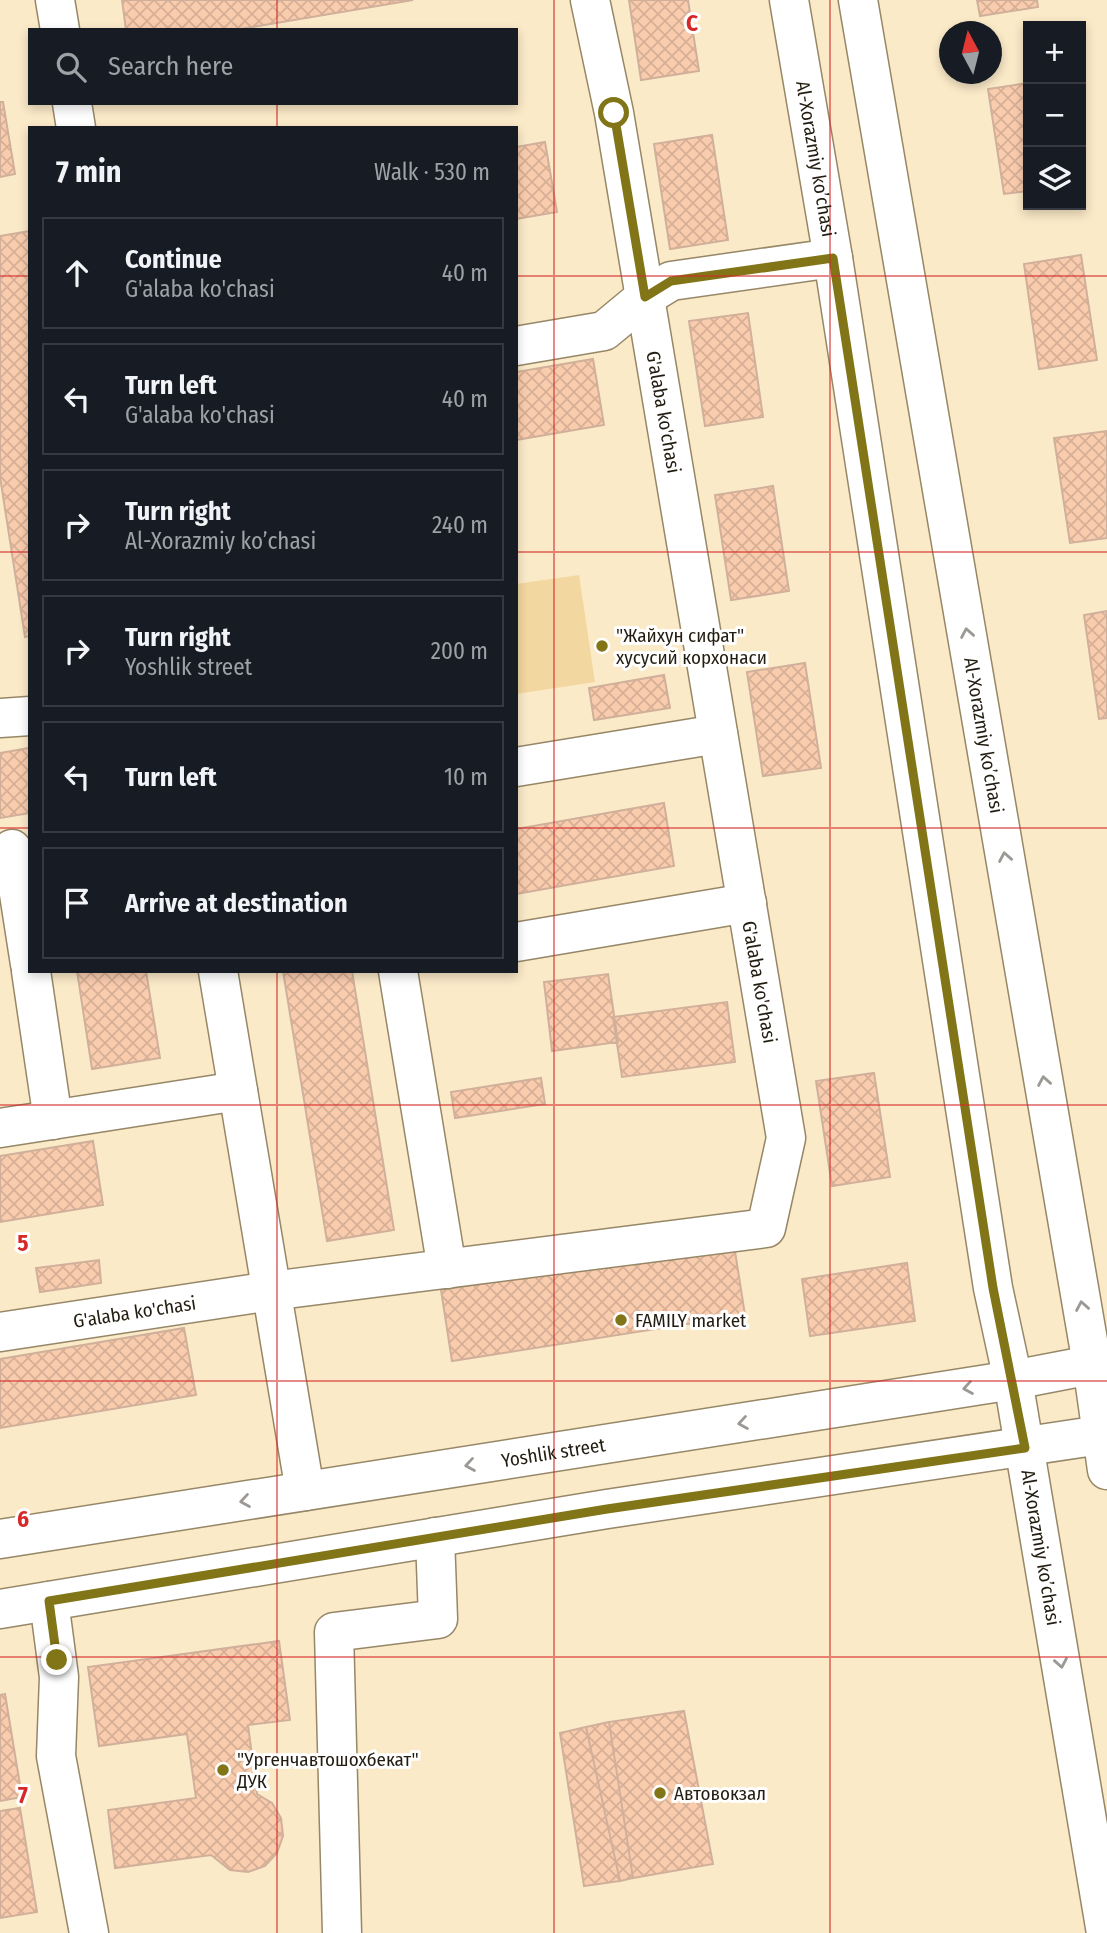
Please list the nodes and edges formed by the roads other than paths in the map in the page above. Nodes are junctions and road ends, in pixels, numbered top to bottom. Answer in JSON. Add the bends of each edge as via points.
{"nodes":[{"id":1,"x":55,"y":0,"type":"edge"},
{"id":2,"x":590,"y":0,"type":"edge"},
{"id":3,"x":789,"y":0,"type":"edge"},
{"id":4,"x":858,"y":0,"type":"edge"},
{"id":5,"x":60,"y":28,"type":"edge"},
{"id":6,"x":72,"y":105,"type":"edge"},
{"id":7,"x":76,"y":126,"type":"edge"},
{"id":8,"x":833,"y":258,"type":"junction"},
{"id":9,"x":645,"y":297,"type":"junction"},
{"id":10,"x":518,"y":346,"type":"edge"},
{"id":11,"x":28,"y":716,"type":"edge"},
{"id":12,"x":0,"y":718,"type":"edge"},
{"id":13,"x":718,"y":734,"type":"junction"},
{"id":14,"x":518,"y":767,"type":"edge"},
{"id":15,"x":14,"y":848,"type":"edge"},
{"id":16,"x":747,"y":903,"type":"junction"},
{"id":17,"x":518,"y":942,"type":"edge"},
{"id":18,"x":28,"y":950,"type":"edge"},
{"id":19,"x":31,"y":973,"type":"edge"},
{"id":20,"x":218,"y":973,"type":"edge"},
{"id":21,"x":398,"y":973,"type":"edge"},
{"id":22,"x":238,"y":1091,"type":"junction"},
{"id":23,"x":54,"y":1120,"type":"junction"},
{"id":24,"x":0,"y":1128,"type":"edge"},
{"id":25,"x":447,"y":1269,"type":"junction"},
{"id":26,"x":271,"y":1291,"type":"junction"},
{"id":27,"x":0,"y":1332,"type":"edge"},
{"id":28,"x":1100,"y":1363,"type":"edge"},
{"id":29,"x":1013,"y":1380,"type":"junction"},
{"id":30,"x":1105,"y":1446,"type":"edge"},
{"id":31,"x":1025,"y":1448,"type":"junction"},
{"id":32,"x":305,"y":1491,"type":"junction"},
{"id":33,"x":435,"y":1537,"type":"junction"},
{"id":34,"x":0,"y":1539,"type":"edge"},
{"id":35,"x":49,"y":1601,"type":"junction"},
{"id":36,"x":0,"y":1609,"type":"edge"},
{"id":37,"x":89,"y":1933,"type":"edge"},
{"id":38,"x":342,"y":1933,"type":"edge"},
{"id":39,"x":1106,"y":1933,"type":"edge"}],
"edges":[{"from":1,"to":5,"type":"main road"},
{"from":2,"to":9,"type":"main road","name":"G'alaba ko'chasi"},
{"from":3,"to":8,"type":"main road","name":"Al-Xorazmiy ko’chasi"},
{"from":28,"to":4,"type":"main road","name":"Al-Xorazmiy ko’chasi","one_way":true},
{"from":6,"to":7,"type":"main road"},
{"from":8,"to":9,"type":"main road","via":[[671,281]]},
{"from":8,"to":29,"type":"main road","name":"Al-Xorazmiy ko’chasi","via":[[993,1288]]},
{"from":9,"to":10,"type":"main road","via":[[604,331]]},
{"from":9,"to":13,"type":"main road","name":"G'alaba ko'chasi"},
{"from":11,"to":12,"type":"main road"},
{"from":13,"to":14,"type":"main road"},
{"from":13,"to":16,"type":"main road","name":"G'alaba ko'chasi"},
{"from":15,"to":18,"type":"main road"},
{"from":16,"to":17,"type":"main road"},
{"from":16,"to":25,"type":"main road","name":"G'alaba ko'chasi","via":[[786,1138],[766,1228]]},
{"from":19,"to":23,"type":"main road"},
{"from":20,"to":22,"type":"main road"},
{"from":21,"to":25,"type":"main road"},
{"from":22,"to":23,"type":"main road"},
{"from":22,"to":26,"type":"main road"},
{"from":23,"to":24,"type":"main road"},
{"from":25,"to":26,"type":"main road","name":"G'alaba ko'chasi"},
{"from":26,"to":27,"type":"main road","name":"G'alaba ko'chasi"},
{"from":26,"to":32,"type":"main road"},
{"from":28,"to":29,"type":"main road","name":"Yoshlik street"},
{"from":28,"to":30,"type":"main road","name":"Al-Xorazmiy ko’chasi"},
{"from":29,"to":31,"type":"main road","name":"Al-Xorazmiy ko’chasi"},
{"from":29,"to":32,"type":"main road","name":"Yoshlik street","one_way":true},
{"from":30,"to":31,"type":"main road"},
{"from":31,"to":33,"type":"main road"},
{"from":31,"to":39,"type":"main road","name":"Al-Xorazmiy ko’chasi","one_way":true},
{"from":32,"to":34,"type":"main road","name":"Yoshlik street","one_way":true},
{"from":33,"to":35,"type":"main road"},
{"from":33,"to":38,"type":"main road","via":[[438,1619],[334,1632]]},
{"from":35,"to":36,"type":"main road"},
{"from":35,"to":37,"type":"main road","via":[[60,1677],[56,1756]]}]}
